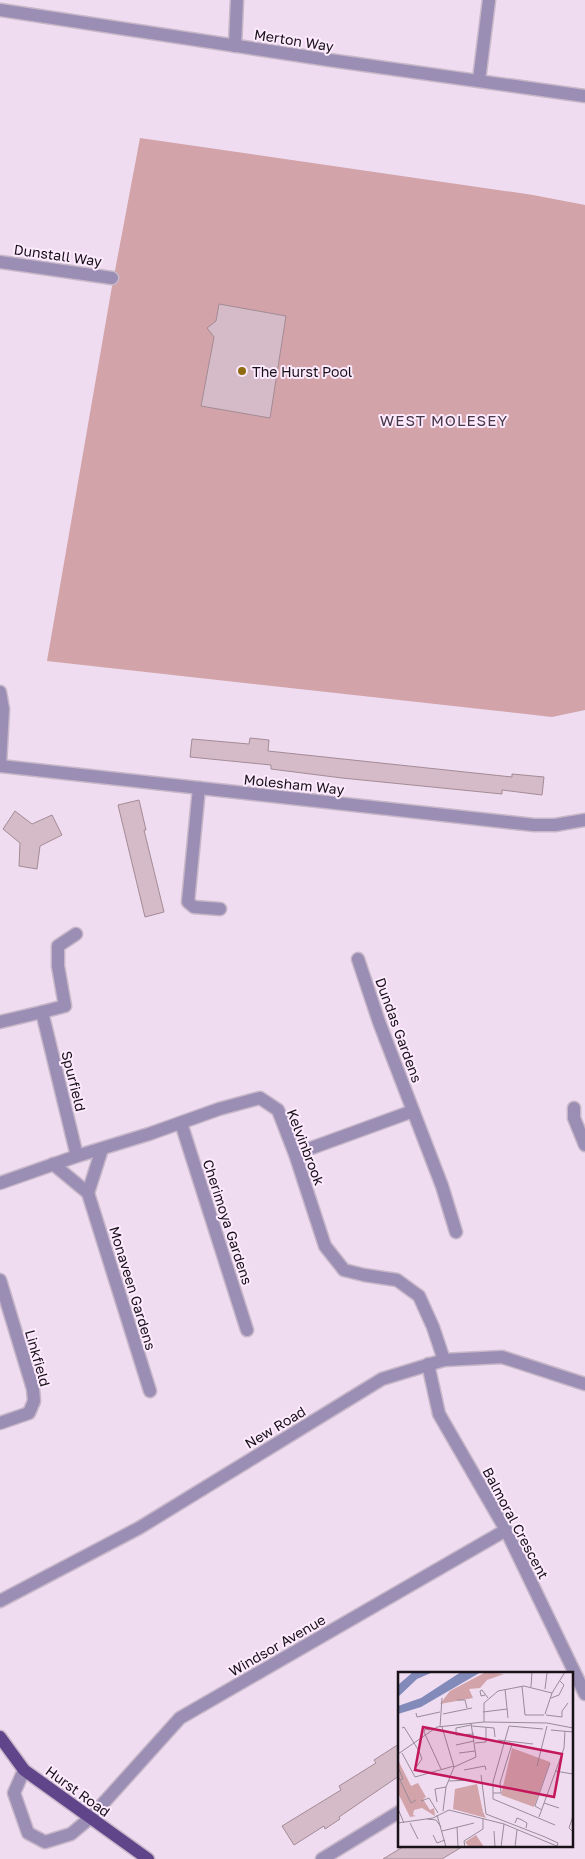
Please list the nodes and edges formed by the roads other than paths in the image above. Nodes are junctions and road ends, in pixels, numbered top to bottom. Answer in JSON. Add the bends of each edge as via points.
{"nodes":[{"id":1,"x":236,"y":0,"type":"edge"},
{"id":2,"x":489,"y":0,"type":"edge"},
{"id":3,"x":0,"y":10,"type":"edge"},
{"id":4,"x":235,"y":46,"type":"junction"},
{"id":5,"x":479,"y":80,"type":"junction"},
{"id":6,"x":585,"y":96,"type":"edge"},
{"id":7,"x":0,"y":262,"type":"edge"},
{"id":8,"x":112,"y":278,"type":"dead end"},
{"id":9,"x":0,"y":692,"type":"edge"},
{"id":10,"x":0,"y":765,"type":"edge"},
{"id":11,"x":199,"y":788,"type":"junction"},
{"id":12,"x":585,"y":820,"type":"edge"},
{"id":13,"x":220,"y":909,"type":"dead end"},
{"id":14,"x":76,"y":934,"type":"dead end"},
{"id":15,"x":358,"y":960,"type":"dead end"},
{"id":16,"x":42,"y":1012,"type":"junction"},
{"id":17,"x":0,"y":1022,"type":"edge"},
{"id":18,"x":574,"y":1108,"type":"dead end"},
{"id":19,"x":413,"y":1111,"type":"junction"},
{"id":20,"x":181,"y":1123,"type":"junction"},
{"id":21,"x":585,"y":1145,"type":"edge"},
{"id":22,"x":102,"y":1149,"type":"junction"},
{"id":23,"x":295,"y":1154,"type":"junction"},
{"id":24,"x":77,"y":1156,"type":"junction"},
{"id":25,"x":52,"y":1164,"type":"junction"},
{"id":26,"x":0,"y":1183,"type":"edge"},
{"id":27,"x":88,"y":1193,"type":"junction"},
{"id":28,"x":456,"y":1232,"type":"dead end"},
{"id":29,"x":0,"y":1280,"type":"edge"},
{"id":30,"x":247,"y":1330,"type":"dead end"},
{"id":31,"x":444,"y":1360,"type":"junction"},
{"id":32,"x":428,"y":1364,"type":"junction"},
{"id":33,"x":585,"y":1384,"type":"edge"},
{"id":34,"x":150,"y":1391,"type":"dead end"},
{"id":35,"x":0,"y":1423,"type":"edge"},
{"id":36,"x":506,"y":1530,"type":"junction"},
{"id":37,"x":0,"y":1601,"type":"edge"},
{"id":38,"x":585,"y":1694,"type":"edge"},
{"id":39,"x":0,"y":1737,"type":"edge"},
{"id":40,"x":24,"y":1770,"type":"junction"},
{"id":41,"x":398,"y":1813,"type":"edge"},
{"id":42,"x":90,"y":1818,"type":"junction"},
{"id":43,"x":148,"y":1859,"type":"edge"},
{"id":44,"x":322,"y":1859,"type":"edge"}],
"edges":[{"from":1,"to":4,"type":"street"},
{"from":2,"to":5,"type":"street"},
{"from":3,"to":4,"type":"street","name":"Merton Way"},
{"from":4,"to":5,"type":"street","name":"Merton Way"},
{"from":5,"to":6,"type":"street","name":"Merton Way"},
{"from":7,"to":8,"type":"street","name":"Dunstall Way"},
{"from":9,"to":10,"type":"street","via":[[3,709]]},
{"from":10,"to":11,"type":"street","name":"Molesham Way"},
{"from":11,"to":12,"type":"street","name":"Molesham Way","via":[[534,825]]},
{"from":11,"to":13,"type":"street","via":[[188,902],[194,907]]},
{"from":14,"to":16,"type":"street","via":[[58,946],[65,1006]]},
{"from":15,"to":19,"type":"street","name":"Dundas Gardens"},
{"from":16,"to":17,"type":"street"},
{"from":16,"to":24,"type":"street","name":"Spurfield"},
{"from":18,"to":21,"type":"street","via":[[574,1118]]},
{"from":19,"to":23,"type":"street"},
{"from":19,"to":28,"type":"street","name":"Dundas Gardens"},
{"from":20,"to":22,"type":"street","name":"Kelvinbrook"},
{"from":20,"to":23,"type":"street","name":"Kelvinbrook","via":[[260,1098],[278,1110]]},
{"from":20,"to":30,"type":"street","name":"Cherimoya Gardens"},
{"from":22,"to":24,"type":"street","name":"Kelvinbrook"},
{"from":22,"to":27,"type":"street"},
{"from":23,"to":31,"type":"street","name":"Kelvinbrook","via":[[325,1246],[344,1270],[398,1280],[419,1296]]},
{"from":24,"to":25,"type":"street","name":"Kelvinbrook"},
{"from":25,"to":26,"type":"street","name":"Kelvinbrook"},
{"from":25,"to":27,"type":"street"},
{"from":27,"to":34,"type":"street","name":"Monaveen Gardens"},
{"from":29,"to":35,"type":"street","name":"Linkfield","via":[[34,1401],[29,1413]]},
{"from":31,"to":32,"type":"street","name":"New Road"},
{"from":31,"to":33,"type":"street","name":"New Road","via":[[502,1357]]},
{"from":32,"to":36,"type":"street","name":"Balmoral Crescent","via":[[439,1414]]},
{"from":32,"to":37,"type":"street","name":"New Road","via":[[382,1379],[139,1528]]},
{"from":36,"to":38,"type":"street","name":"Balmoral Crescent"},
{"from":36,"to":42,"type":"street","name":"Windsor Avenue","via":[[180,1718]]},
{"from":39,"to":40,"type":"main road","name":"Hurst Road"},
{"from":40,"to":42,"type":"main road","name":"Hurst Road"},
{"from":40,"to":42,"type":"street","name":"Windsor Avenue","via":[[14,1793],[28,1834],[44,1842],[71,1834]]},
{"from":41,"to":44,"type":"street"},
{"from":42,"to":43,"type":"main road","name":"Hurst Road"}]}
